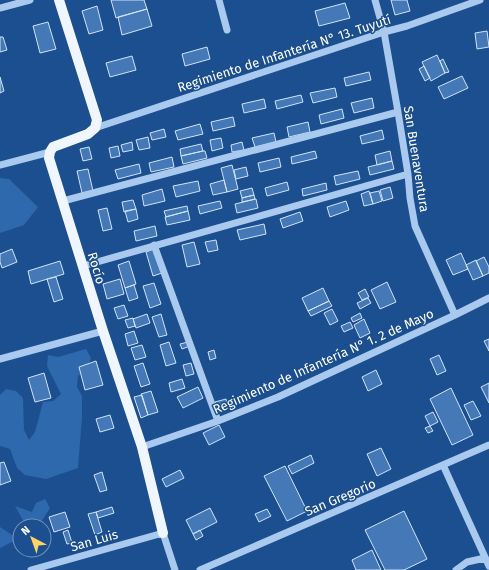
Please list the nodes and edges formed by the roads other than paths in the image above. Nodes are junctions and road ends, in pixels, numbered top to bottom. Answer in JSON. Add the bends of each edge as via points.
{"nodes":[{"id":1,"x":30,"y":0,"type":"edge"},
{"id":2,"x":59,"y":0,"type":"edge"},
{"id":3,"x":219,"y":0,"type":"edge"},
{"id":4,"x":375,"y":0,"type":"edge"},
{"id":5,"x":480,"y":0,"type":"edge"},
{"id":6,"x":0,"y":8,"type":"edge"},
{"id":7,"x":227,"y":30,"type":"dead end"},
{"id":8,"x":384,"y":32,"type":"junction"},
{"id":9,"x":398,"y":112,"type":"junction"},
{"id":10,"x":95,"y":128,"type":"junction"},
{"id":11,"x":50,"y":152,"type":"junction"},
{"id":12,"x":0,"y":165,"type":"edge"},
{"id":13,"x":408,"y":174,"type":"junction"},
{"id":14,"x":63,"y":202,"type":"junction"},
{"id":15,"x":154,"y":246,"type":"junction"},
{"id":16,"x":83,"y":266,"type":"junction"},
{"id":17,"x":489,"y":298,"type":"edge"},
{"id":18,"x":455,"y":315,"type":"junction"},
{"id":19,"x":103,"y":331,"type":"junction"},
{"id":20,"x":0,"y":359,"type":"edge"},
{"id":21,"x":218,"y":421,"type":"junction"},
{"id":22,"x":489,"y":445,"type":"edge"},
{"id":23,"x":142,"y":447,"type":"junction"},
{"id":24,"x":443,"y":465,"type":"junction"},
{"id":25,"x":163,"y":533,"type":"junction"},
{"id":26,"x":485,"y":558,"type":"junction"},
{"id":27,"x":489,"y":566,"type":"edge"},
{"id":28,"x":31,"y":570,"type":"edge"},
{"id":29,"x":175,"y":570,"type":"edge"},
{"id":30,"x":200,"y":570,"type":"edge"},
{"id":31,"x":456,"y":570,"type":"edge"}],
"edges":[{"from":1,"to":6,"type":"street"},
{"from":2,"to":10,"type":"main road","via":[[97,120]]},
{"from":3,"to":7,"type":"street"},
{"from":4,"to":8,"type":"street","name":"San Buenaventura"},
{"from":5,"to":8,"type":"street","name":"Regimiento de Infantería N° 13. Tuyutí"},
{"from":8,"to":9,"type":"street","name":"San Buenaventura"},
{"from":8,"to":10,"type":"street","name":"Regimiento de Infantería N° 13. Tuyutí"},
{"from":9,"to":13,"type":"street","name":"San Buenaventura"},
{"from":9,"to":14,"type":"street"},
{"from":10,"to":11,"type":"main road","via":[[88,134],[53,147]]},
{"from":11,"to":12,"type":"street"},
{"from":11,"to":14,"type":"main road","name":"Rocío"},
{"from":13,"to":15,"type":"street"},
{"from":13,"to":18,"type":"street","name":"San Buenaventura","via":[[415,226]]},
{"from":14,"to":16,"type":"main road","name":"Rocío"},
{"from":15,"to":16,"type":"street"},
{"from":15,"to":21,"type":"street"},
{"from":16,"to":19,"type":"main road","name":"Rocío"},
{"from":17,"to":18,"type":"street","name":"Regimiento de Infantería N° 1. 2 de Mayo"},
{"from":18,"to":21,"type":"street","name":"Regimiento de Infantería N° 1. 2 de Mayo","via":[[278,397]]},
{"from":19,"to":20,"type":"street"},
{"from":19,"to":23,"type":"main road","name":"Rocío"},
{"from":21,"to":23,"type":"street","name":"Regimiento de Infantería N° 1. 2 de Mayo"},
{"from":22,"to":24,"type":"street","name":"San Gregorio"},
{"from":23,"to":25,"type":"main road","name":"Rocío"},
{"from":24,"to":26,"type":"street"},
{"from":24,"to":30,"type":"street","name":"San Gregorio"},
{"from":25,"to":28,"type":"street","name":"San Luis"},
{"from":25,"to":29,"type":"street","name":"Rocío"},
{"from":26,"to":27,"type":"street"},
{"from":26,"to":31,"type":"street","via":[[467,562]]}]}
